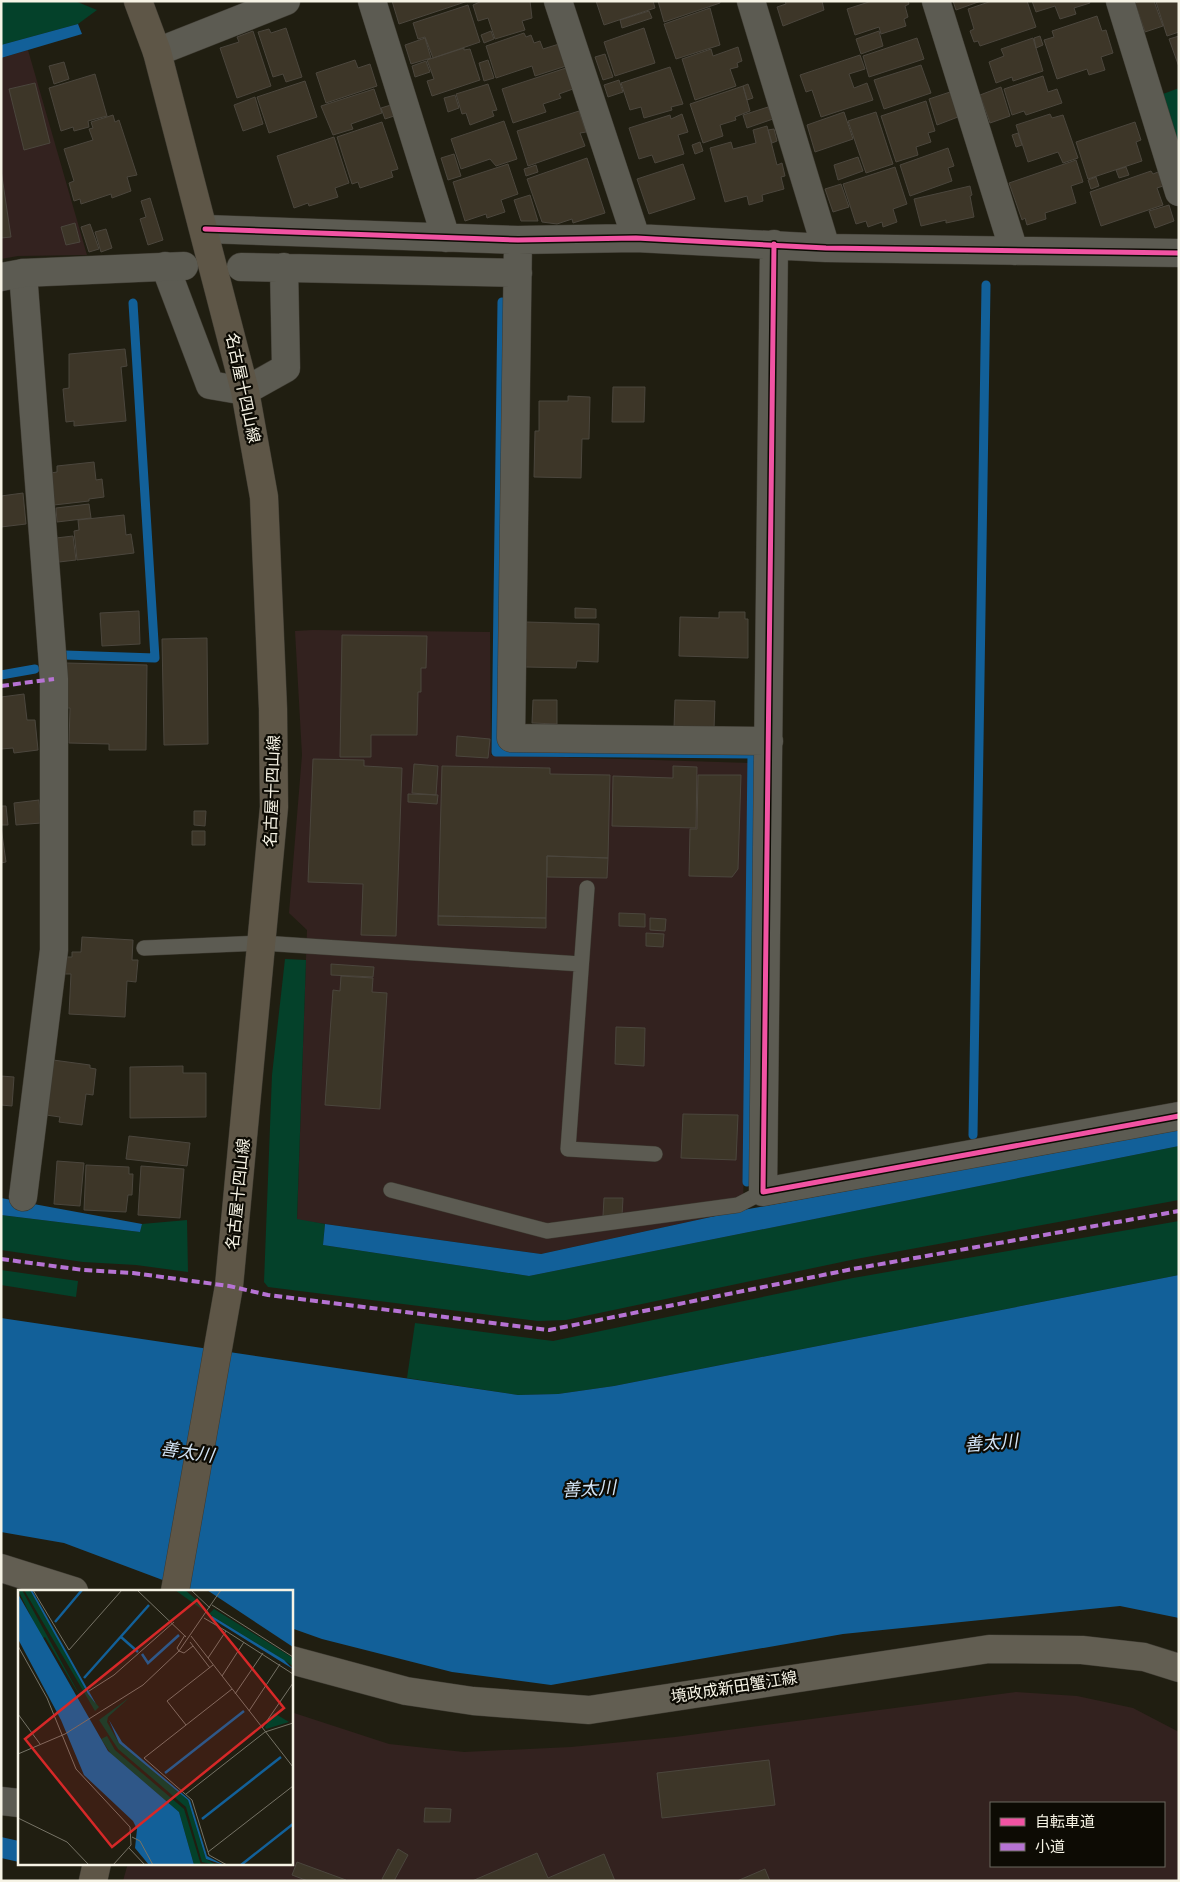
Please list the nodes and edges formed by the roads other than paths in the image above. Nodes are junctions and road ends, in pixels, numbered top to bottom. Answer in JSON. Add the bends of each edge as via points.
{"nodes":[{"id":1,"x":138,"y":1,"type":"edge"},
{"id":2,"x":286,"y":1,"type":"edge"},
{"id":3,"x":372,"y":1,"type":"edge"},
{"id":4,"x":558,"y":1,"type":"edge"},
{"id":5,"x":751,"y":1,"type":"edge"},
{"id":6,"x":936,"y":1,"type":"edge"},
{"id":7,"x":1120,"y":1,"type":"edge"},
{"id":8,"x":157,"y":52,"type":"junction"},
{"id":9,"x":1179,"y":192,"type":"edge"},
{"id":10,"x":205,"y":229,"type":"junction"},
{"id":11,"x":446,"y":238,"type":"junction"},
{"id":12,"x":636,"y":238,"type":"junction"},
{"id":13,"x":518,"y":240,"type":"junction"},
{"id":14,"x":774,"y":244,"type":"junction"},
{"id":15,"x":826,"y":248,"type":"junction"},
{"id":16,"x":1014,"y":251,"type":"junction"},
{"id":17,"x":1179,"y":253,"type":"edge"},
{"id":18,"x":241,"y":267,"type":"dead end"},
{"id":19,"x":284,"y":267,"type":"junction"},
{"id":20,"x":518,"y":273,"type":"junction"},
{"id":21,"x":12,"y":275,"type":"edge"},
{"id":22,"x":246,"y":391,"type":"junction"},
{"id":23,"x":769,"y":742,"type":"junction"},
{"id":24,"x":587,"y":888,"type":"dead end"},
{"id":25,"x":262,"y":943,"type":"junction"},
{"id":26,"x":144,"y":948,"type":"dead end"},
{"id":27,"x":581,"y":964,"type":"junction"},
{"id":28,"x":1179,"y":1116,"type":"edge"},
{"id":29,"x":655,"y":1154,"type":"dead end"},
{"id":30,"x":392,"y":1190,"type":"dead end"},
{"id":31,"x":763,"y":1192,"type":"junction"},
{"id":32,"x":22,"y":1198,"type":"dead end"},
{"id":33,"x":1,"y":1568,"type":"edge"},
{"id":34,"x":71,"y":1590,"type":"edge"},
{"id":35,"x":175,"y":1590,"type":"edge"},
{"id":36,"x":292,"y":1660,"type":"edge"},
{"id":37,"x":1179,"y":1668,"type":"edge"},
{"id":38,"x":1,"y":1802,"type":"edge"},
{"id":39,"x":18,"y":1803,"type":"edge"},
{"id":40,"x":97,"y":1864,"type":"edge"},
{"id":41,"x":93,"y":1881,"type":"edge"}],
"edges":[{"from":1,"to":8,"type":"main road","name":"名古屋十四山線"},
{"from":2,"to":8,"type":"street"},
{"from":3,"to":11,"type":"street"},
{"from":4,"to":12,"type":"street"},
{"from":5,"to":15,"type":"street"},
{"from":6,"to":16,"type":"street"},
{"from":7,"to":9,"type":"street"},
{"from":8,"to":10,"type":"main road","name":"名古屋十四山線"},
{"from":10,"to":11,"type":"street"},
{"from":10,"to":22,"type":"main road","name":"名古屋十四山線"},
{"from":11,"to":13,"type":"street"},
{"from":12,"to":13,"type":"street"},
{"from":12,"to":14,"type":"street"},
{"from":13,"to":20,"type":"street"},
{"from":14,"to":15,"type":"street"},
{"from":14,"to":23,"type":"street"},
{"from":15,"to":16,"type":"street"},
{"from":16,"to":17,"type":"street"},
{"from":18,"to":19,"type":"street"},
{"from":19,"to":20,"type":"street"},
{"from":19,"to":22,"type":"street","via":[[286,368]]},
{"from":20,"to":23,"type":"street","via":[[510,738]]},
{"from":21,"to":22,"type":"street","via":[[175,266],[210,385]]},
{"from":21,"to":32,"type":"street","via":[[54,679],[54,950]]},
{"from":22,"to":25,"type":"main road","name":"名古屋十四山線","via":[[264,497],[273,710],[274,807]]},
{"from":23,"to":31,"type":"street"},
{"from":24,"to":27,"type":"lane"},
{"from":25,"to":26,"type":"lane"},
{"from":25,"to":27,"type":"lane"},
{"from":25,"to":35,"type":"main road","name":"名古屋十四山線","via":[[226,1302]]},
{"from":27,"to":29,"type":"lane","via":[[568,1149]]},
{"from":28,"to":31,"type":"street"},
{"from":30,"to":31,"type":"lane","via":[[547,1231],[738,1204]]},
{"from":33,"to":34,"type":"main road"},
{"from":36,"to":37,"type":"main road","name":"境政成新田蟹江線","via":[[406,1691],[473,1701],[589,1710],[989,1649],[1082,1650],[1144,1657]]},
{"from":38,"to":39,"type":"street"},
{"from":40,"to":41,"type":"main road"}]}
